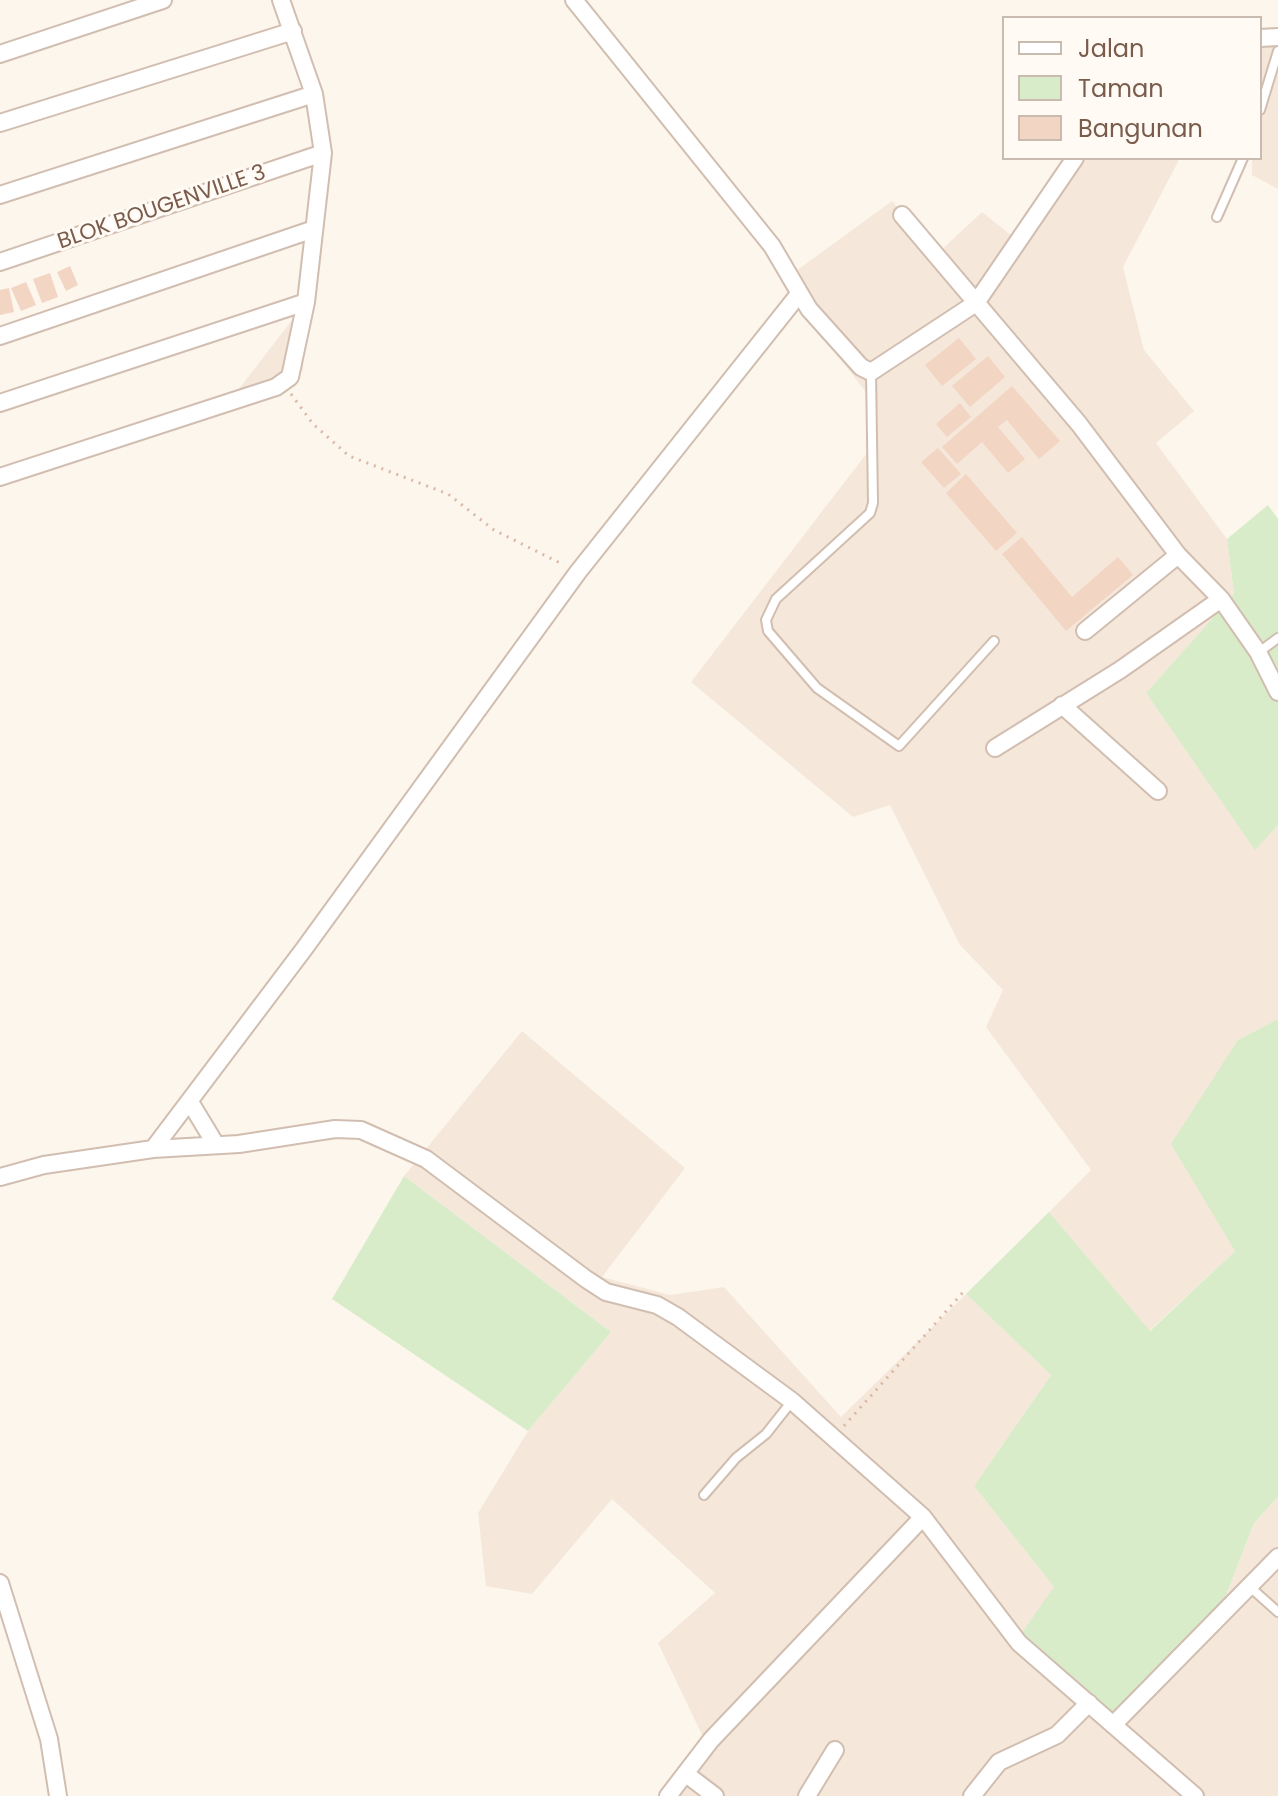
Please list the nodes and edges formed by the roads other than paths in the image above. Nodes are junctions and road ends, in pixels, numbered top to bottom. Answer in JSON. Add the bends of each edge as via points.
{"nodes":[{"id":1,"x":163,"y":0,"type":"edge"},
{"id":2,"x":281,"y":0,"type":"edge"},
{"id":3,"x":574,"y":0,"type":"edge"},
{"id":4,"x":293,"y":31,"type":"junction"},
{"id":5,"x":1278,"y":51,"type":"edge"},
{"id":6,"x":0,"y":54,"type":"edge"},
{"id":7,"x":314,"y":94,"type":"junction"},
{"id":8,"x":1262,"y":103,"type":"edge"},
{"id":9,"x":0,"y":123,"type":"edge"},
{"id":10,"x":323,"y":153,"type":"junction"},
{"id":11,"x":1074,"y":160,"type":"edge"},
{"id":12,"x":1242,"y":160,"type":"edge"},
{"id":13,"x":0,"y":195,"type":"edge"},
{"id":14,"x":902,"y":215,"type":"dead end"},
{"id":15,"x":1217,"y":217,"type":"dead end"},
{"id":16,"x":314,"y":229,"type":"junction"},
{"id":17,"x":0,"y":262,"type":"edge"},
{"id":18,"x":799,"y":294,"type":"junction"},
{"id":19,"x":306,"y":302,"type":"junction"},
{"id":20,"x":976,"y":303,"type":"junction"},
{"id":21,"x":0,"y":336,"type":"edge"},
{"id":22,"x":871,"y":372,"type":"junction"},
{"id":23,"x":0,"y":403,"type":"edge"},
{"id":24,"x":0,"y":477,"type":"edge"},
{"id":25,"x":1178,"y":555,"type":"junction"},
{"id":26,"x":1221,"y":599,"type":"junction"},
{"id":27,"x":1085,"y":631,"type":"dead end"},
{"id":28,"x":1278,"y":638,"type":"edge"},
{"id":29,"x":994,"y":641,"type":"dead end"},
{"id":30,"x":1258,"y":652,"type":"junction"},
{"id":31,"x":1278,"y":692,"type":"edge"},
{"id":32,"x":1062,"y":705,"type":"junction"},
{"id":33,"x":995,"y":748,"type":"dead end"},
{"id":34,"x":1158,"y":791,"type":"dead end"},
{"id":35,"x":190,"y":1102,"type":"junction"},
{"id":36,"x":216,"y":1145,"type":"junction"},
{"id":37,"x":153,"y":1149,"type":"junction"},
{"id":38,"x":0,"y":1177,"type":"edge"},
{"id":39,"x":792,"y":1401,"type":"junction"},
{"id":40,"x":704,"y":1495,"type":"dead end"},
{"id":41,"x":923,"y":1517,"type":"junction"},
{"id":42,"x":1278,"y":1557,"type":"edge"},
{"id":43,"x":0,"y":1583,"type":"edge"},
{"id":44,"x":1249,"y":1586,"type":"junction"},
{"id":45,"x":1278,"y":1612,"type":"edge"},
{"id":46,"x":1089,"y":1703,"type":"junction"},
{"id":47,"x":1113,"y":1725,"type":"junction"},
{"id":48,"x":835,"y":1750,"type":"dead end"},
{"id":49,"x":686,"y":1774,"type":"junction"},
{"id":50,"x":58,"y":1796,"type":"edge"},
{"id":51,"x":668,"y":1796,"type":"edge"},
{"id":52,"x":715,"y":1796,"type":"edge"},
{"id":53,"x":807,"y":1796,"type":"edge"},
{"id":54,"x":972,"y":1796,"type":"edge"},
{"id":55,"x":1195,"y":1796,"type":"edge"}],
"edges":[{"from":1,"to":6,"type":"street"},
{"from":2,"to":4,"type":"street"},
{"from":3,"to":18,"type":"street","via":[[772,246]]},
{"from":4,"to":7,"type":"street"},
{"from":4,"to":9,"type":"street"},
{"from":5,"to":8,"type":"lane"},
{"from":7,"to":10,"type":"street"},
{"from":7,"to":13,"type":"street"},
{"from":10,"to":16,"type":"street"},
{"from":10,"to":17,"type":"street","name":"BLOK BOUGENVILLE 3"},
{"from":11,"to":20,"type":"street"},
{"from":12,"to":15,"type":"lane"},
{"from":14,"to":20,"type":"street"},
{"from":16,"to":19,"type":"street"},
{"from":16,"to":21,"type":"street"},
{"from":18,"to":22,"type":"street"},
{"from":18,"to":35,"type":"street","via":[[578,572]]},
{"from":19,"to":23,"type":"street"},
{"from":19,"to":24,"type":"street","via":[[293,369],[284,382]]},
{"from":20,"to":22,"type":"street"},
{"from":20,"to":25,"type":"street","via":[[1109,460]]},
{"from":22,"to":29,"type":"lane","via":[[870,513],[776,599],[766,620],[768,631],[817,688],[899,746]]},
{"from":25,"to":26,"type":"street"},
{"from":25,"to":27,"type":"street"},
{"from":26,"to":30,"type":"street"},
{"from":26,"to":32,"type":"street"},
{"from":28,"to":30,"type":"lane"},
{"from":30,"to":31,"type":"street"},
{"from":32,"to":33,"type":"street"},
{"from":32,"to":34,"type":"street"},
{"from":35,"to":36,"type":"street"},
{"from":35,"to":37,"type":"street"},
{"from":36,"to":37,"type":"street"},
{"from":36,"to":39,"type":"street","via":[[335,1129],[361,1130],[388,1140],[426,1159],[606,1292],[657,1305],[678,1317]]},
{"from":37,"to":38,"type":"street"},
{"from":39,"to":40,"type":"lane"},
{"from":39,"to":41,"type":"street"},
{"from":41,"to":46,"type":"street","via":[[1019,1643]]},
{"from":41,"to":49,"type":"street","via":[[711,1740]]},
{"from":42,"to":44,"type":"street"},
{"from":43,"to":50,"type":"street","via":[[49,1739]]},
{"from":44,"to":45,"type":"lane"},
{"from":44,"to":47,"type":"street"},
{"from":46,"to":47,"type":"street"},
{"from":46,"to":54,"type":"street","via":[[1057,1735],[999,1762]]},
{"from":47,"to":55,"type":"street"},
{"from":48,"to":53,"type":"street"},
{"from":49,"to":51,"type":"street"},
{"from":49,"to":52,"type":"street"}]}
